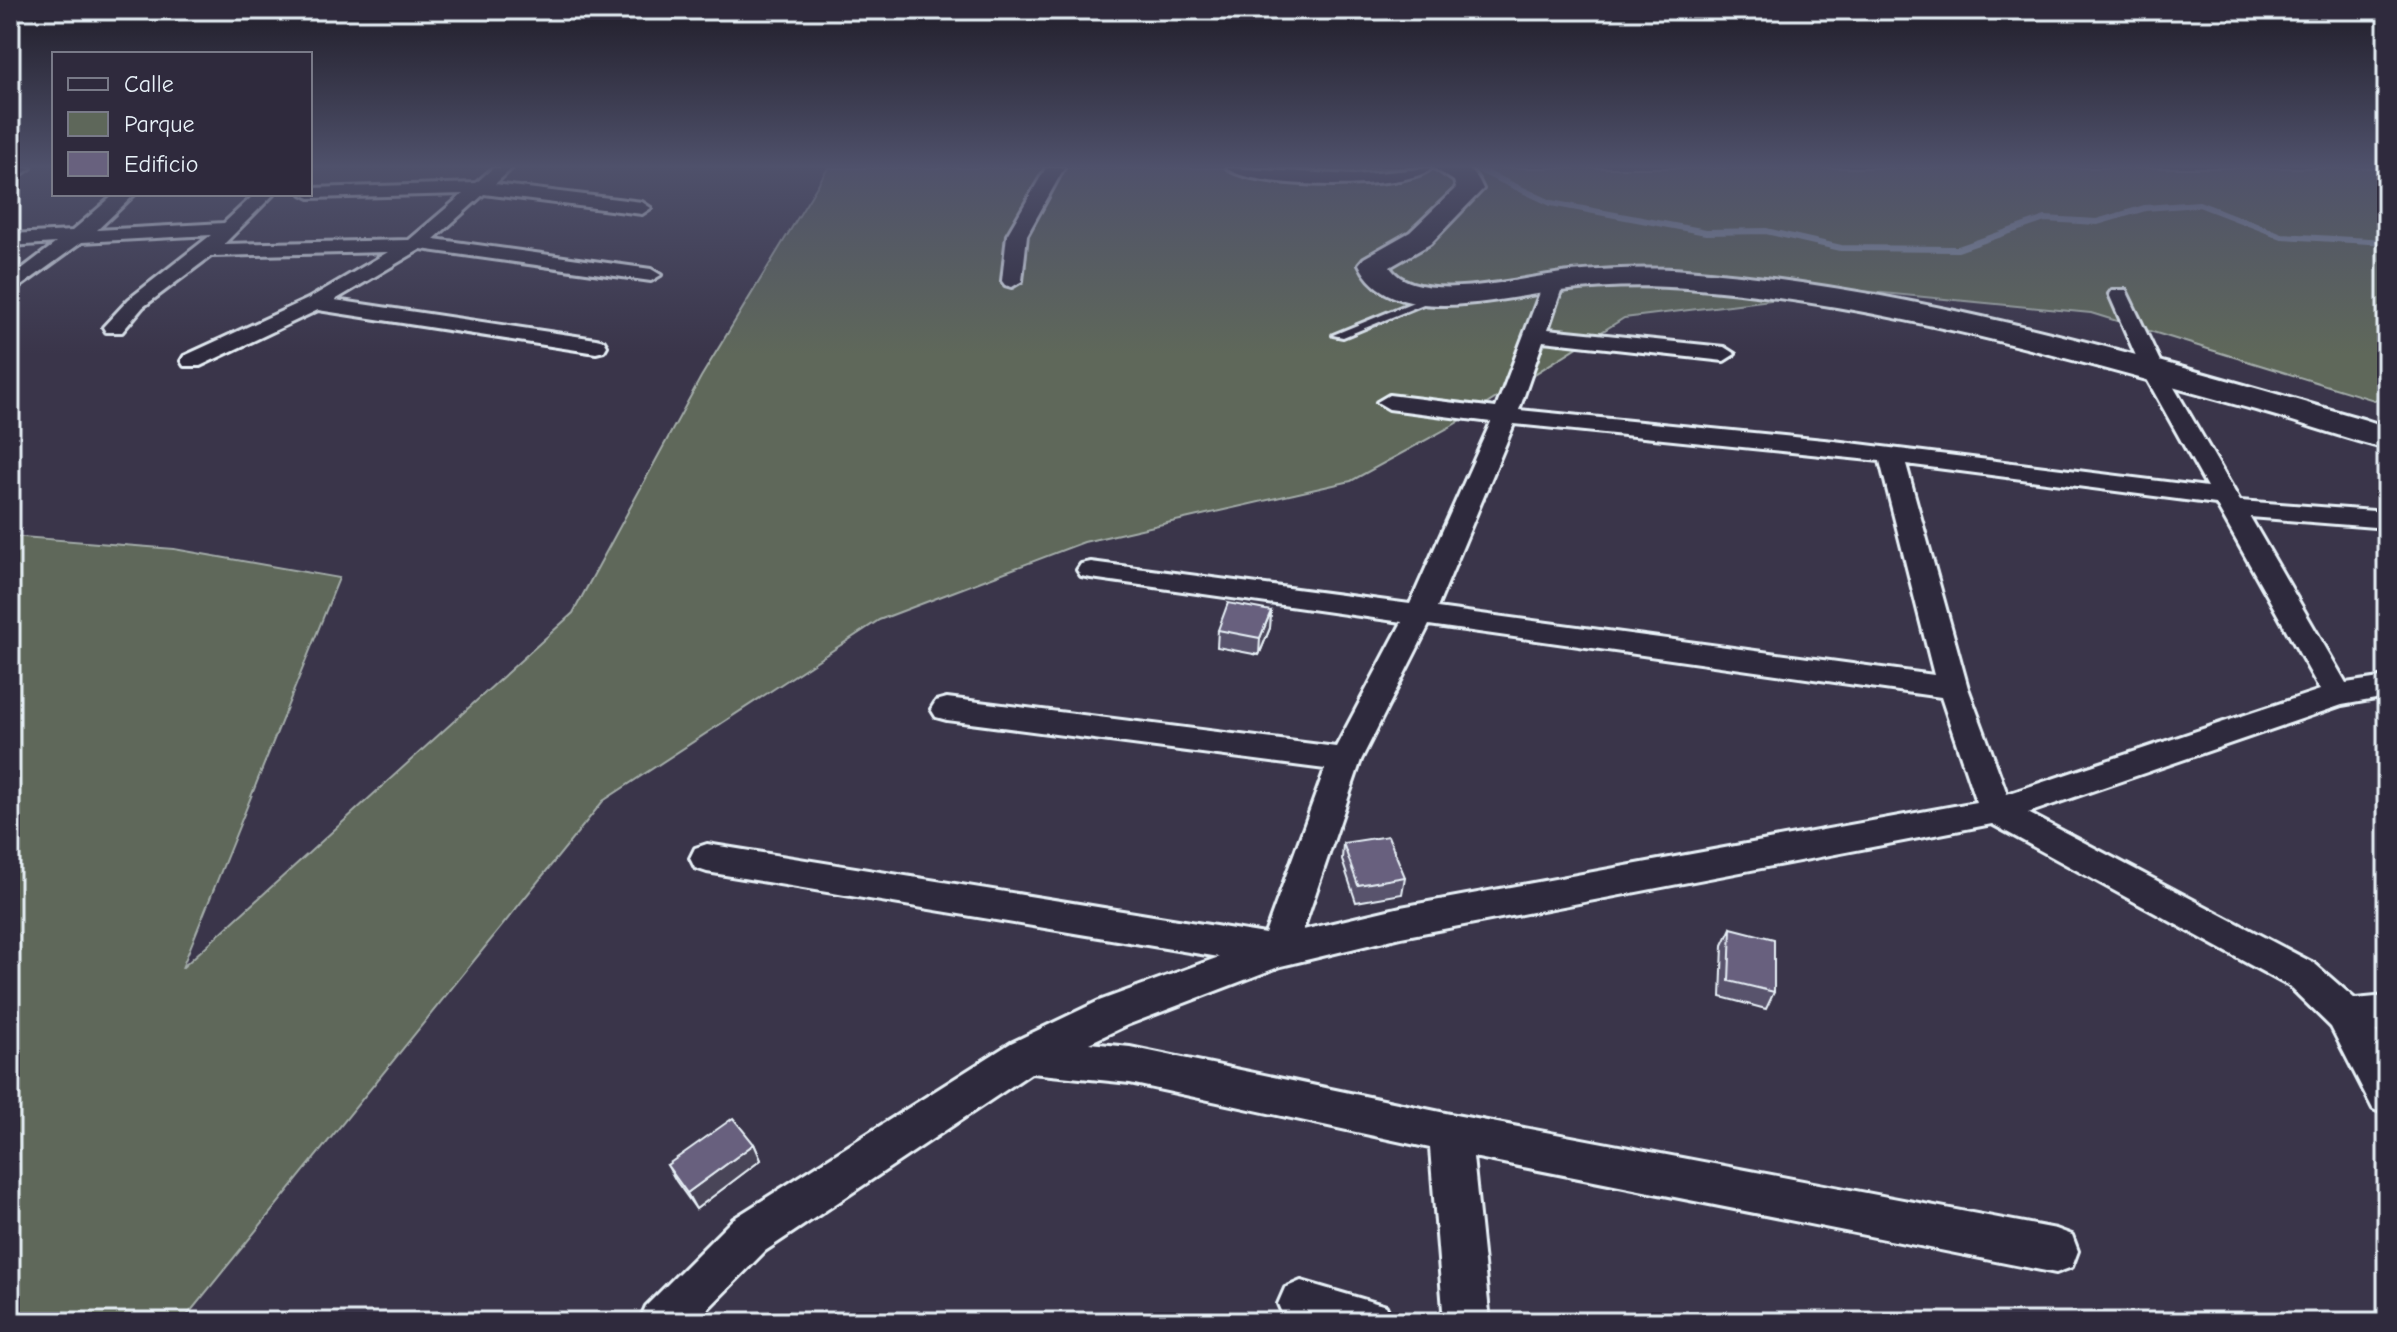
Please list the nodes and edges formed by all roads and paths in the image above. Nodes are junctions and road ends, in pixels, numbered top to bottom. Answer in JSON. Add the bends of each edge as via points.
{"nodes":[{"id":1,"x":85,"y":230,"type":"edge"},
{"id":2,"x":183,"y":230,"type":"edge"},
{"id":3,"x":227,"y":230,"type":"edge"},
{"id":4,"x":431,"y":230,"type":"edge"},
{"id":5,"x":1020,"y":230,"type":"edge"},
{"id":6,"x":1428,"y":230,"type":"edge"},
{"id":7,"x":79,"y":235,"type":"junction"},
{"id":8,"x":10,"y":240,"type":"edge"},
{"id":9,"x":415,"y":244,"type":"junction"},
{"id":10,"x":206,"y":250,"type":"junction"},
{"id":11,"x":651,"y":275,"type":"dead end"},
{"id":12,"x":1012,"y":281,"type":"dead end"},
{"id":13,"x":1554,"y":282,"type":"junction"},
{"id":14,"x":10,"y":288,"type":"edge"},
{"id":15,"x":2119,"y":294,"type":"dead end"},
{"id":16,"x":1432,"y":298,"type":"junction"},
{"id":17,"x":315,"y":303,"type":"junction"},
{"id":18,"x":114,"y":327,"type":"dead end"},
{"id":19,"x":1536,"y":334,"type":"junction"},
{"id":20,"x":1339,"y":335,"type":"dead end"},
{"id":21,"x":596,"y":346,"type":"dead end"},
{"id":22,"x":1724,"y":354,"type":"dead end"},
{"id":23,"x":192,"y":361,"type":"dead end"},
{"id":24,"x":2154,"y":372,"type":"junction"},
{"id":25,"x":1389,"y":402,"type":"dead end"},
{"id":26,"x":1504,"y":419,"type":"junction"},
{"id":27,"x":2387,"y":438,"type":"edge"},
{"id":28,"x":1891,"y":455,"type":"junction"},
{"id":29,"x":2227,"y":502,"type":"junction"},
{"id":30,"x":2387,"y":520,"type":"edge"},
{"id":31,"x":1091,"y":570,"type":"dead end"},
{"id":32,"x":1419,"y":616,"type":"junction"},
{"id":33,"x":2387,"y":687,"type":"edge"},
{"id":34,"x":1953,"y":688,"type":"junction"},
{"id":35,"x":2338,"y":695,"type":"junction"},
{"id":36,"x":947,"y":709,"type":"dead end"},
{"id":37,"x":1345,"y":760,"type":"junction"},
{"id":38,"x":1996,"y":811,"type":"junction"},
{"id":39,"x":707,"y":858,"type":"dead end"},
{"id":40,"x":1277,"y":951,"type":"junction"},
{"id":41,"x":2387,"y":1013,"type":"edge"},
{"id":42,"x":2349,"y":1016,"type":"junction"},
{"id":43,"x":1025,"y":1055,"type":"junction"},
{"id":44,"x":2387,"y":1096,"type":"edge"},
{"id":45,"x":1450,"y":1133,"type":"junction"},
{"id":46,"x":2056,"y":1251,"type":"dead end"},
{"id":47,"x":1301,"y":1304,"type":"dead end"},
{"id":48,"x":662,"y":1322,"type":"edge"},
{"id":49,"x":1370,"y":1322,"type":"edge"},
{"id":50,"x":1467,"y":1322,"type":"edge"}],
"edges":[{"from":1,"to":7,"type":"street"},
{"from":2,"to":7,"type":"street"},
{"from":3,"to":10,"type":"street"},
{"from":4,"to":9,"type":"street"},
{"from":5,"to":12,"type":"street"},
{"from":6,"to":16,"type":"street","via":[[1374,264],[1380,277]]},
{"from":7,"to":8,"type":"street"},
{"from":7,"to":14,"type":"street"},
{"from":9,"to":10,"type":"street"},
{"from":9,"to":11,"type":"street"},
{"from":9,"to":17,"type":"street"},
{"from":10,"to":18,"type":"street","via":[[136,303]]},
{"from":13,"to":16,"type":"street"},
{"from":13,"to":19,"type":"street"},
{"from":13,"to":24,"type":"street","via":[[1683,279],[1772,288],[1963,321]]},
{"from":15,"to":24,"type":"street"},
{"from":16,"to":20,"type":"lane"},
{"from":17,"to":21,"type":"street"},
{"from":17,"to":23,"type":"street"},
{"from":19,"to":22,"type":"street"},
{"from":19,"to":26,"type":"street"},
{"from":24,"to":27,"type":"street"},
{"from":24,"to":29,"type":"street"},
{"from":25,"to":26,"type":"street"},
{"from":26,"to":28,"type":"street"},
{"from":26,"to":32,"type":"street"},
{"from":28,"to":29,"type":"street"},
{"from":28,"to":34,"type":"street"},
{"from":29,"to":30,"type":"street"},
{"from":29,"to":35,"type":"street"},
{"from":31,"to":32,"type":"street"},
{"from":32,"to":34,"type":"street"},
{"from":32,"to":37,"type":"street"},
{"from":33,"to":35,"type":"street"},
{"from":34,"to":38,"type":"street"},
{"from":35,"to":38,"type":"street"},
{"from":36,"to":37,"type":"street"},
{"from":37,"to":40,"type":"street"},
{"from":38,"to":40,"type":"street","via":[[1401,922]]},
{"from":38,"to":42,"type":"street","via":[[2302,975]]},
{"from":39,"to":40,"type":"street"},
{"from":40,"to":43,"type":"street","via":[[1113,1013]]},
{"from":41,"to":42,"type":"street"},
{"from":42,"to":44,"type":"street"},
{"from":43,"to":45,"type":"street","via":[[1130,1065]]},
{"from":43,"to":48,"type":"street","via":[[749,1235]]},
{"from":45,"to":46,"type":"street"},
{"from":45,"to":50,"type":"street"},
{"from":47,"to":49,"type":"street"}]}
